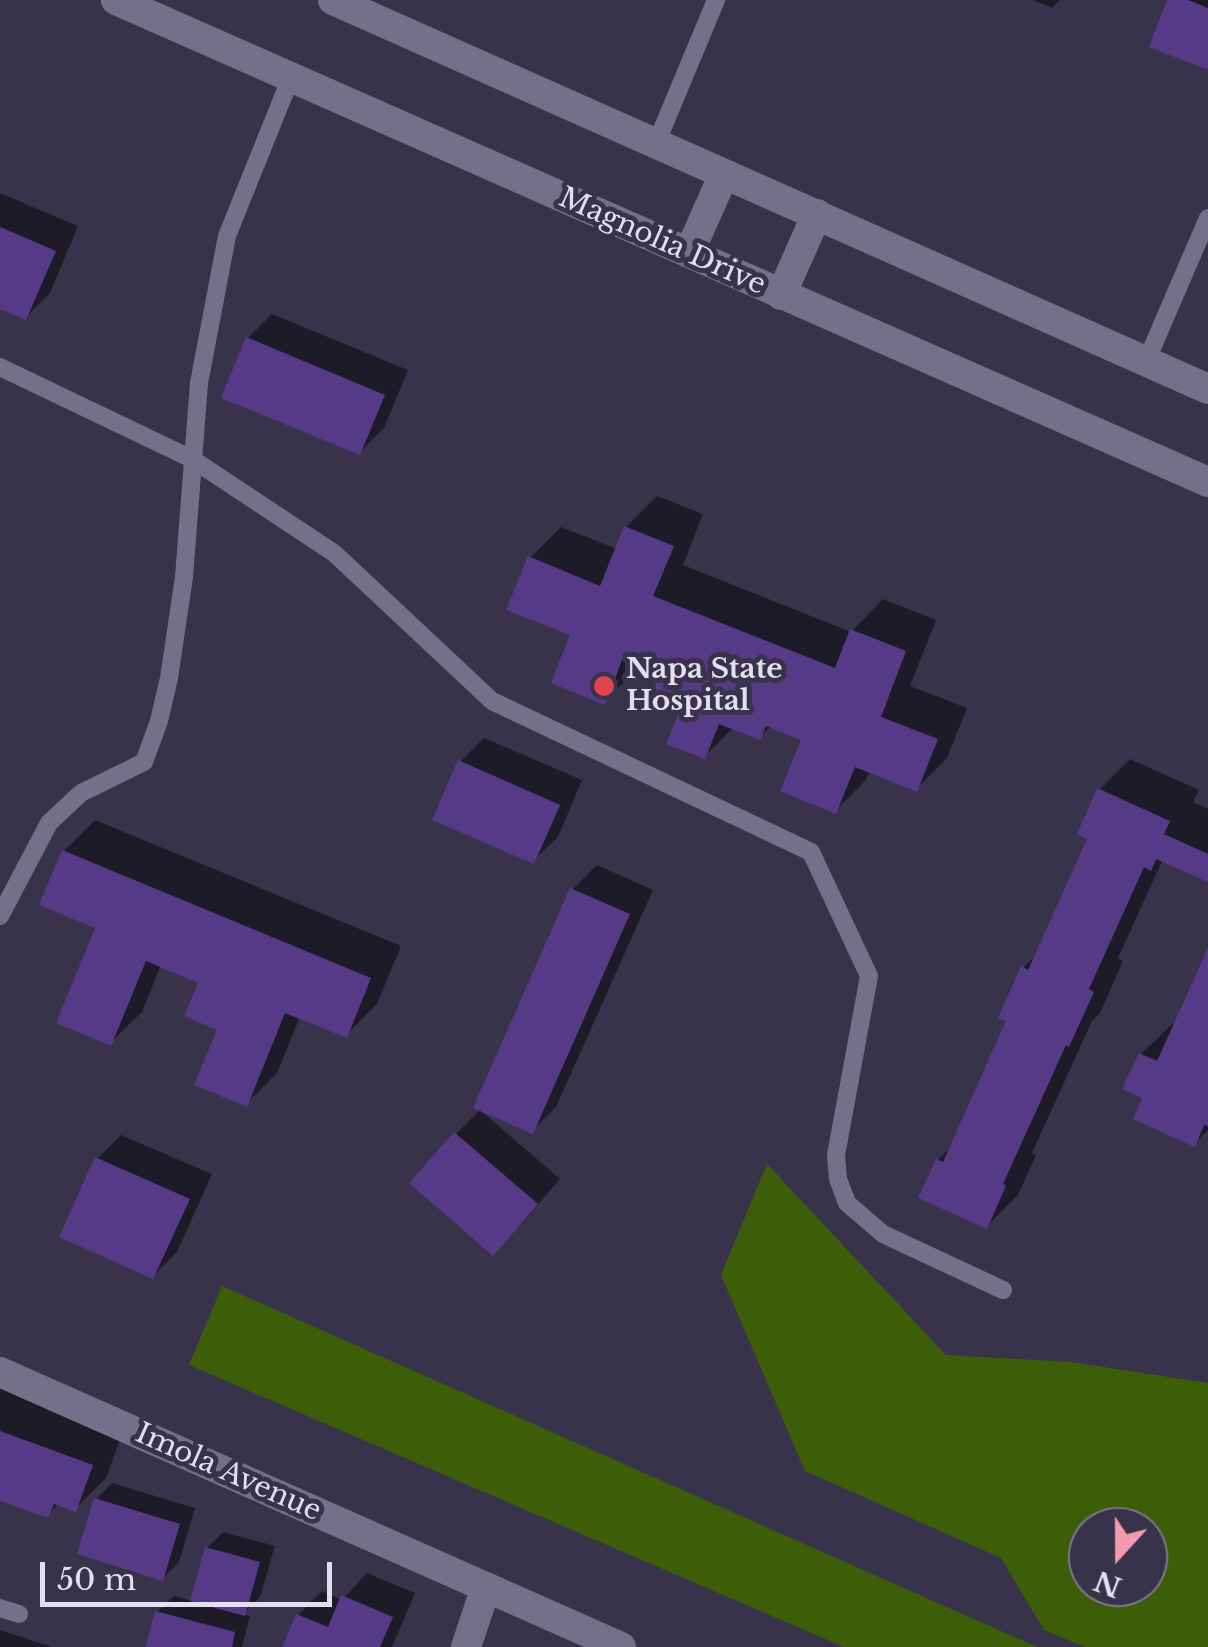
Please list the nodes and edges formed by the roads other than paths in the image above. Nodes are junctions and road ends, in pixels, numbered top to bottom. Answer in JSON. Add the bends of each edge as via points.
{"nodes":[{"id":1,"x":116,"y":0,"type":"edge"},
{"id":2,"x":333,"y":0,"type":"edge"},
{"id":3,"x":716,"y":0,"type":"edge"},
{"id":4,"x":290,"y":77,"type":"junction"},
{"id":5,"x":656,"y":144,"type":"junction"},
{"id":6,"x":724,"y":174,"type":"junction"},
{"id":7,"x":817,"y":214,"type":"junction"},
{"id":8,"x":1208,"y":218,"type":"edge"},
{"id":9,"x":689,"y":253,"type":"junction"},
{"id":10,"x":781,"y":295,"type":"junction"},
{"id":11,"x":1146,"y":362,"type":"junction"},
{"id":12,"x":0,"y":367,"type":"edge"},
{"id":13,"x":1208,"y":389,"type":"edge"},
{"id":14,"x":192,"y":459,"type":"junction"},
{"id":15,"x":1208,"y":482,"type":"edge"},
{"id":16,"x":0,"y":916,"type":"edge"},
{"id":17,"x":1004,"y":1290,"type":"dead end"},
{"id":18,"x":0,"y":1372,"type":"edge"},
{"id":19,"x":486,"y":1587,"type":"junction"},
{"id":20,"x":0,"y":1608,"type":"edge"},
{"id":21,"x":19,"y":1614,"type":"dead end"},
{"id":22,"x":466,"y":1647,"type":"edge"},
{"id":23,"x":621,"y":1647,"type":"edge"}],
"edges":[{"from":1,"to":4,"type":"street","name":"Magnolia Drive"},
{"from":2,"to":5,"type":"street"},
{"from":3,"to":5,"type":"lane"},
{"from":4,"to":9,"type":"street","name":"Magnolia Drive"},
{"from":4,"to":14,"type":"lane","via":[[227,236]]},
{"from":5,"to":6,"type":"street"},
{"from":6,"to":7,"type":"street"},
{"from":6,"to":9,"type":"street"},
{"from":7,"to":10,"type":"street"},
{"from":7,"to":11,"type":"street"},
{"from":8,"to":11,"type":"lane"},
{"from":9,"to":10,"type":"street","name":"Magnolia Drive"},
{"from":10,"to":15,"type":"street","name":"Magnolia Drive"},
{"from":11,"to":13,"type":"street"},
{"from":12,"to":14,"type":"lane"},
{"from":14,"to":16,"type":"lane","via":[[170,678],[144,762],[63,806]]},
{"from":14,"to":17,"type":"lane","via":[[334,553],[492,700],[811,852],[869,976],[836,1154],[847,1204],[883,1234]]},
{"from":18,"to":19,"type":"street","name":"Imola Avenue"},
{"from":19,"to":22,"type":"street"},
{"from":19,"to":23,"type":"street","name":"Imola Avenue"},
{"from":20,"to":21,"type":"lane"}]}
